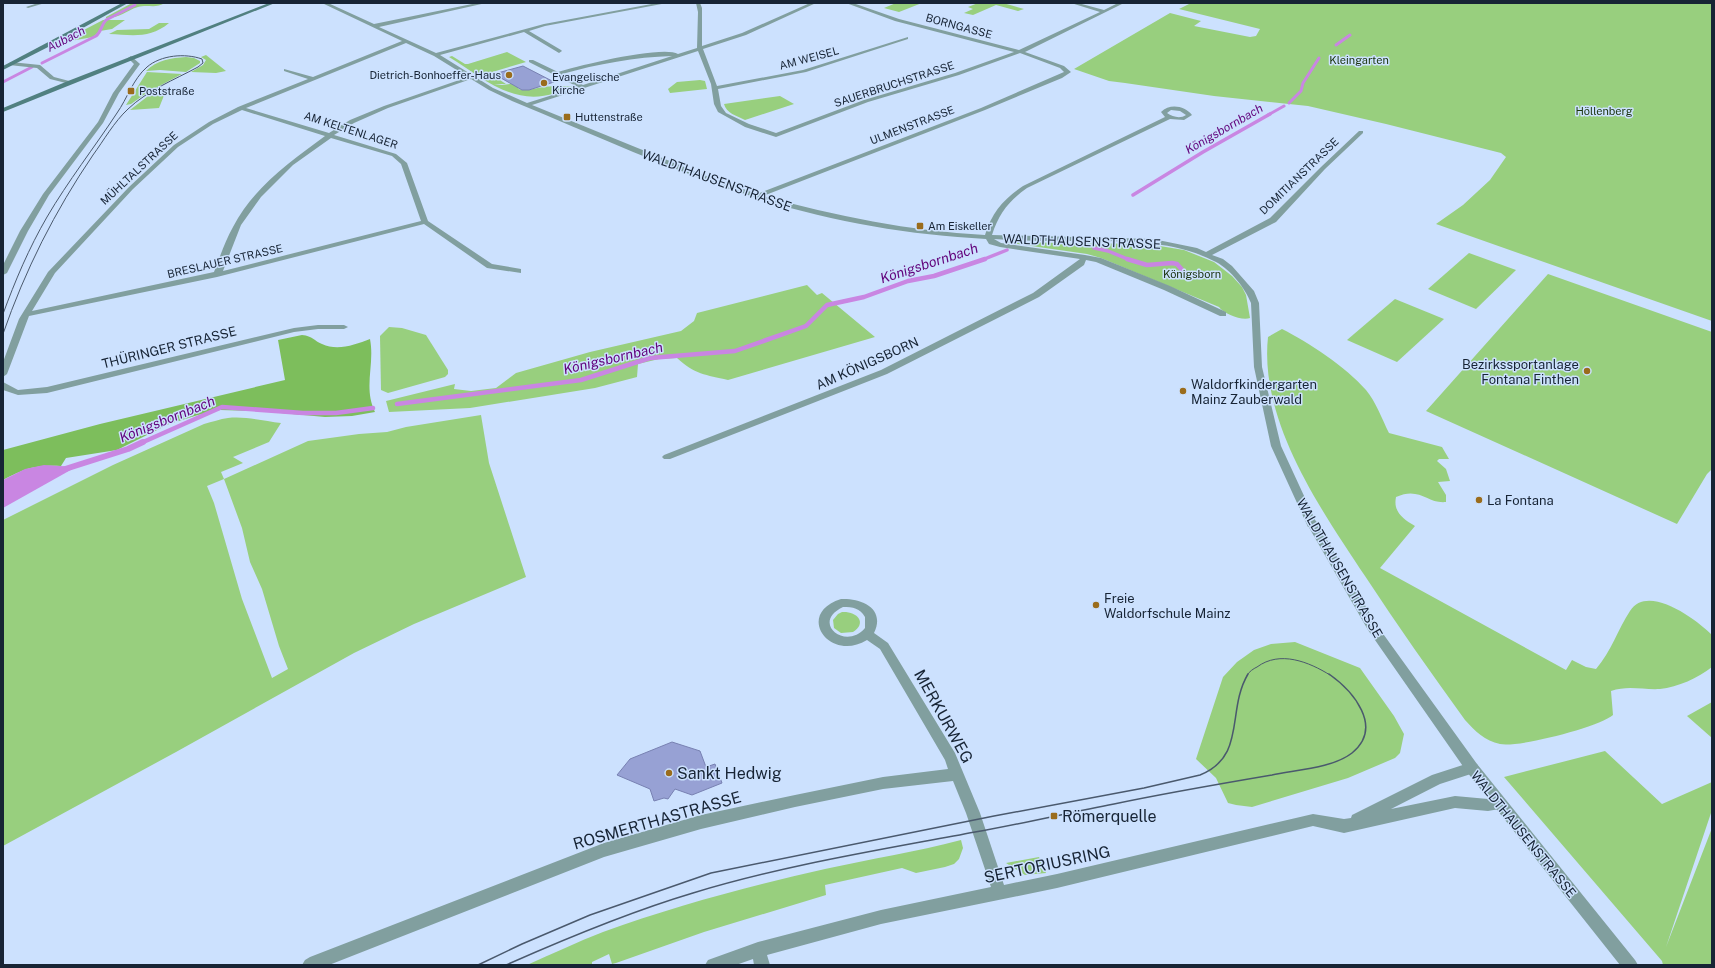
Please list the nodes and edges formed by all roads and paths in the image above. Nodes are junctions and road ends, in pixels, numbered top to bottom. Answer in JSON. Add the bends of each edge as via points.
{"nodes":[{"id":1,"x":43,"y":3,"type":"edge"},
{"id":2,"x":126,"y":3,"type":"edge"},
{"id":3,"x":273,"y":3,"type":"edge"},
{"id":4,"x":324,"y":3,"type":"edge"},
{"id":5,"x":484,"y":3,"type":"edge"},
{"id":6,"x":665,"y":3,"type":"edge"},
{"id":7,"x":698,"y":3,"type":"edge"},
{"id":8,"x":814,"y":3,"type":"edge"},
{"id":9,"x":848,"y":3,"type":"edge"},
{"id":10,"x":1073,"y":3,"type":"edge"},
{"id":11,"x":1122,"y":3,"type":"edge"},
{"id":12,"x":28,"y":7,"type":"dead end"},
{"id":13,"x":1103,"y":11,"type":"junction"},
{"id":14,"x":374,"y":26,"type":"junction"},
{"id":15,"x":524,"y":30,"type":"junction"},
{"id":16,"x":906,"y":38,"type":"dead end"},
{"id":17,"x":407,"y":41,"type":"junction"},
{"id":18,"x":701,"y":49,"type":"junction"},
{"id":19,"x":559,"y":51,"type":"dead end"},
{"id":20,"x":1019,"y":52,"type":"junction"},
{"id":21,"x":685,"y":54,"type":"junction"},
{"id":22,"x":436,"y":55,"type":"junction"},
{"id":23,"x":131,"y":58,"type":"junction"},
{"id":24,"x":531,"y":61,"type":"dead end"},
{"id":25,"x":11,"y":64,"type":"junction"},
{"id":26,"x":3,"y":68,"type":"edge"},
{"id":27,"x":1066,"y":68,"type":"joint"},
{"id":28,"x":286,"y":70,"type":"dead end"},
{"id":29,"x":557,"y":74,"type":"junction"},
{"id":30,"x":473,"y":77,"type":"junction"},
{"id":31,"x":312,"y":78,"type":"junction"},
{"id":32,"x":70,"y":82,"type":"junction"},
{"id":33,"x":583,"y":87,"type":"junction"},
{"id":34,"x":715,"y":88,"type":"junction"},
{"id":35,"x":527,"y":105,"type":"junction"},
{"id":36,"x":240,"y":108,"type":"junction"},
{"id":37,"x":3,"y":110,"type":"edge"},
{"id":38,"x":1170,"y":117,"type":"dead end"},
{"id":39,"x":1361,"y":132,"type":"dead end"},
{"id":40,"x":330,"y":135,"type":"junction"},
{"id":41,"x":758,"y":196,"type":"junction"},
{"id":42,"x":425,"y":222,"type":"junction"},
{"id":43,"x":988,"y":238,"type":"junction"},
{"id":44,"x":1207,"y":255,"type":"junction"},
{"id":45,"x":1085,"y":257,"type":"junction"},
{"id":46,"x":518,"y":271,"type":"dead end"},
{"id":47,"x":3,"y":273,"type":"edge"},
{"id":48,"x":217,"y":275,"type":"junction"},
{"id":49,"x":28,"y":314,"type":"junction"},
{"id":50,"x":1223,"y":314,"type":"dead end"},
{"id":51,"x":344,"y":327,"type":"dead end"},
{"id":52,"x":3,"y":374,"type":"edge"},
{"id":53,"x":5,"y":390,"type":"edge"},
{"id":54,"x":667,"y":458,"type":"dead end"},
{"id":55,"x":867,"y":634,"type":"dead end"},
{"id":56,"x":1472,"y":768,"type":"junction"},
{"id":57,"x":957,"y":774,"type":"junction"},
{"id":58,"x":1500,"y":804,"type":"junction"},
{"id":59,"x":1344,"y":826,"type":"junction"},
{"id":60,"x":1000,"y":892,"type":"junction"},
{"id":61,"x":758,"y":950,"type":"junction"},
{"id":62,"x":310,"y":965,"type":"edge"},
{"id":63,"x":713,"y":965,"type":"edge"},
{"id":64,"x":762,"y":965,"type":"edge"},
{"id":65,"x":1630,"y":965,"type":"edge"}],
"edges":[{"from":1,"to":12,"type":"street"},
{"from":2,"to":25,"type":"main road"},
{"from":3,"to":23,"type":"main road"},
{"from":4,"to":14,"type":"street","name":"WALDTHAUSENSTRASSE"},
{"from":5,"to":14,"type":"street"},
{"from":6,"to":15,"type":"street","via":[[560,21]]},
{"from":7,"to":18,"type":"street"},
{"from":8,"to":18,"type":"street","via":[[764,26]]},
{"from":9,"to":20,"type":"street","name":"BORNGASSE","via":[[897,20]]},
{"from":10,"to":13,"type":"street"},
{"from":11,"to":13,"type":"street","name":"SAUERBRUCHSTRASSE"},
{"from":13,"to":20,"type":"street","name":"SAUERBRUCHSTRASSE"},
{"from":14,"to":17,"type":"street","name":"WALDTHAUSENSTRASSE"},
{"from":15,"to":19,"type":"street"},
{"from":15,"to":22,"type":"street"},
{"from":16,"to":34,"type":"street","name":"AM WEISEL","via":[[804,71]]},
{"from":17,"to":22,"type":"street","name":"WALDTHAUSENSTRASSE"},
{"from":17,"to":31,"type":"street","name":"MÜHLTALSTRASSE"},
{"from":18,"to":21,"type":"street"},
{"from":18,"to":34,"type":"street"},
{"from":20,"to":27,"type":"street","name":"BORNGASSE"},
{"from":20,"to":34,"type":"street","name":"SAUERBRUCHSTRASSE","via":[[957,74],[866,101],[776,135],[766,133],[721,112]]},
{"from":21,"to":29,"type":"street","via":[[619,58]]},
{"from":21,"to":33,"type":"street"},
{"from":22,"to":30,"type":"street","name":"WALDTHAUSENSTRASSE"},
{"from":23,"to":32,"type":"main road"},
{"from":23,"to":47,"type":"street","via":[[137,64],[116,94],[101,122],[46,194],[20,236]]},
{"from":24,"to":29,"type":"street"},
{"from":25,"to":26,"type":"main road"},
{"from":25,"to":32,"type":"street","via":[[38,66],[52,78]]},
{"from":27,"to":41,"type":"street","name":"ULMENSTRASSE","via":[[1066,74],[1036,87]]},
{"from":28,"to":31,"type":"street"},
{"from":29,"to":33,"type":"street"},
{"from":30,"to":35,"type":"street","name":"WALDTHAUSENSTRASSE","via":[[503,95]]},
{"from":30,"to":40,"type":"street","via":[[394,104]]},
{"from":31,"to":36,"type":"street","name":"MÜHLTALSTRASSE"},
{"from":32,"to":37,"type":"main road"},
{"from":33,"to":35,"type":"street"},
{"from":35,"to":41,"type":"street","name":"WALDTHAUSENSTRASSE"},
{"from":36,"to":40,"type":"street","name":"AM KELTENLAGER"},
{"from":36,"to":49,"type":"street","name":"MÜHLTALSTRASSE","via":[[176,146],[131,188],[52,272]]},
{"from":38,"to":43,"type":"street","via":[[1025,187],[1000,208]]},
{"from":39,"to":44,"type":"street","name":"DOMITIANSTRASSE","via":[[1273,220]]},
{"from":40,"to":42,"type":"street","name":"AM KELTENLAGER","via":[[394,155],[402,160]]},
{"from":40,"to":48,"type":"street","via":[[308,150],[267,186],[238,224]]},
{"from":41,"to":43,"type":"street","name":"WALDTHAUSENSTRASSE","via":[[796,208],[860,222],[938,234]]},
{"from":42,"to":46,"type":"street","via":[[490,266]]},
{"from":42,"to":48,"type":"street","name":"BRESLAUER STRASSE"},
{"from":43,"to":44,"type":"street","name":"WALDTHAUSENSTRASSE","via":[[1138,240],[1178,246]]},
{"from":43,"to":45,"type":"street","via":[[1000,245]]},
{"from":44,"to":56,"type":"street","name":"WALDTHAUSENSTRASSE","via":[[1237,276],[1251,293],[1255,303],[1258,367],[1276,446],[1312,524],[1372,626]]},
{"from":45,"to":50,"type":"street","via":[[1132,274]]},
{"from":45,"to":54,"type":"street","name":"AM KÖNIGSBORN","via":[[1082,262],[1036,295],[884,372]]},
{"from":48,"to":49,"type":"street","name":"BRESLAUER STRASSE"},
{"from":49,"to":52,"type":"street","name":"MÜHLTALSTRASSE","via":[[15,337]]},
{"from":51,"to":53,"type":"street","name":"THÜRINGER STRASSE","via":[[294,330],[47,390]]},
{"from":55,"to":57,"type":"street","name":"MERKURWEG","via":[[884,646],[950,757]]},
{"from":56,"to":58,"type":"street","name":"WALDTHAUSENSTRASSE"},
{"from":56,"to":59,"type":"street","via":[[1436,779]]},
{"from":57,"to":60,"type":"street","name":"MERKURWEG"},
{"from":57,"to":62,"type":"street","name":"ROSMERTHASTRASSE","via":[[883,783],[795,801],[701,822],[604,850]]},
{"from":58,"to":59,"type":"street","name":"SERTORIUSRING","via":[[1455,802]]},
{"from":58,"to":65,"type":"street","name":"WALDTHAUSENSTRASSE"},
{"from":59,"to":60,"type":"street","name":"SERTORIUSRING","via":[[1313,820],[1057,881]]},
{"from":60,"to":61,"type":"street","name":"SERTORIUSRING","via":[[881,917]]},
{"from":61,"to":63,"type":"street","name":"SERTORIUSRING"},
{"from":61,"to":64,"type":"street"}]}
